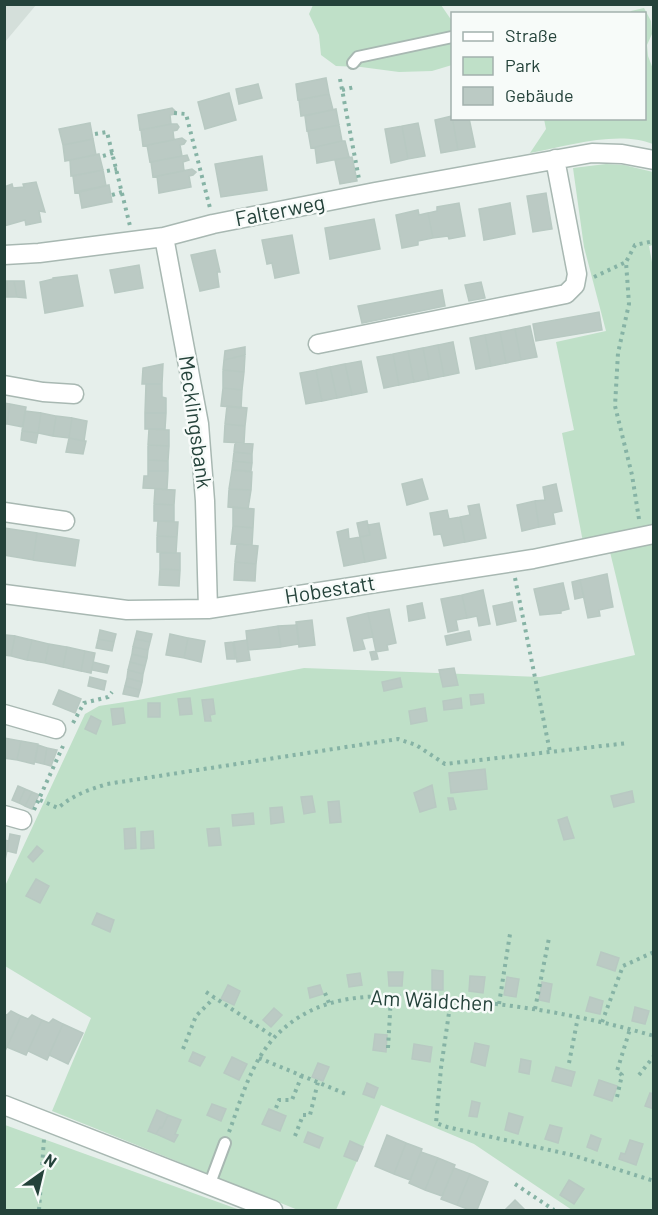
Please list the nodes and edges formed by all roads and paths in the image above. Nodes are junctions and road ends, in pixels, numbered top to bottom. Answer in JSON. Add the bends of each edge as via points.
{"nodes":[{"id":1,"x":451,"y":37,"type":"edge"},
{"id":2,"x":353,"y":63,"type":"dead end"},
{"id":3,"x":340,"y":79,"type":"dead end"},
{"id":4,"x":355,"y":87,"type":"dead end"},
{"id":5,"x":342,"y":90,"type":"junction"},
{"id":6,"x":174,"y":113,"type":"dead end"},
{"id":7,"x":95,"y":134,"type":"dead end"},
{"id":8,"x":113,"y":153,"type":"junction"},
{"id":9,"x":104,"y":156,"type":"dead end"},
{"id":10,"x":555,"y":159,"type":"junction"},
{"id":11,"x":654,"y":160,"type":"edge"},
{"id":12,"x":117,"y":169,"type":"junction"},
{"id":13,"x":107,"y":171,"type":"dead end"},
{"id":14,"x":122,"y":192,"type":"junction"},
{"id":15,"x":363,"y":194,"type":"junction"},
{"id":16,"x":112,"y":195,"type":"dead end"},
{"id":17,"x":213,"y":224,"type":"junction"},
{"id":18,"x":164,"y":237,"type":"junction"},
{"id":19,"x":134,"y":241,"type":"junction"},
{"id":20,"x":654,"y":241,"type":"edge"},
{"id":21,"x":4,"y":255,"type":"edge"},
{"id":22,"x":626,"y":262,"type":"junction"},
{"id":23,"x":575,"y":285,"type":"junction"},
{"id":24,"x":318,"y":344,"type":"dead end"},
{"id":25,"x":4,"y":386,"type":"edge"},
{"id":26,"x":74,"y":394,"type":"dead end"},
{"id":27,"x":4,"y":512,"type":"edge"},
{"id":28,"x":65,"y":521,"type":"dead end"},
{"id":29,"x":648,"y":535,"type":"edge"},
{"id":30,"x":512,"y":562,"type":"junction"},
{"id":31,"x":4,"y":594,"type":"edge"},
{"id":32,"x":208,"y":609,"type":"junction"},
{"id":33,"x":112,"y":692,"type":"dead end"},
{"id":34,"x":4,"y":714,"type":"edge"},
{"id":35,"x":62,"y":732,"type":"junction"},
{"id":36,"x":628,"y":743,"type":"dead end"},
{"id":37,"x":550,"y":752,"type":"junction"},
{"id":38,"x":40,"y":800,"type":"junction"},
{"id":39,"x":13,"y":818,"type":"edge"},
{"id":40,"x":510,"y":934,"type":"dead end"},
{"id":41,"x":549,"y":938,"type":"dead end"},
{"id":42,"x":654,"y":952,"type":"edge"},
{"id":43,"x":206,"y":992,"type":"dead end"},
{"id":44,"x":325,"y":993,"type":"dead end"},
{"id":45,"x":391,"y":996,"type":"junction"},
{"id":46,"x":214,"y":998,"type":"junction"},
{"id":47,"x":451,"y":999,"type":"junction"},
{"id":48,"x":329,"y":1003,"type":"junction"},
{"id":49,"x":499,"y":1004,"type":"junction"},
{"id":50,"x":535,"y":1009,"type":"junction"},
{"id":51,"x":578,"y":1017,"type":"junction"},
{"id":52,"x":602,"y":1022,"type":"junction"},
{"id":53,"x":630,"y":1029,"type":"junction"},
{"id":54,"x":654,"y":1036,"type":"edge"},
{"id":55,"x":274,"y":1037,"type":"junction"},
{"id":56,"x":388,"y":1048,"type":"dead end"},
{"id":57,"x":183,"y":1049,"type":"dead end"},
{"id":58,"x":654,"y":1056,"type":"edge"},
{"id":59,"x":259,"y":1058,"type":"junction"},
{"id":60,"x":569,"y":1063,"type":"dead end"},
{"id":61,"x":302,"y":1075,"type":"junction"},
{"id":62,"x":639,"y":1075,"type":"dead end"},
{"id":63,"x":318,"y":1082,"type":"junction"},
{"id":64,"x":346,"y":1094,"type":"dead end"},
{"id":65,"x":617,"y":1097,"type":"dead end"},
{"id":66,"x":4,"y":1105,"type":"edge"},
{"id":67,"x":276,"y":1108,"type":"dead end"},
{"id":68,"x":45,"y":1121,"type":"junction"},
{"id":69,"x":295,"y":1136,"type":"dead end"},
{"id":70,"x":225,"y":1143,"type":"joint"},
{"id":71,"x":654,"y":1181,"type":"edge"},
{"id":72,"x":515,"y":1184,"type":"dead end"},
{"id":73,"x":209,"y":1186,"type":"junction"},
{"id":74,"x":39,"y":1210,"type":"edge"},
{"id":75,"x":273,"y":1210,"type":"edge"},
{"id":76,"x":554,"y":1210,"type":"edge"}],
"edges":[{"from":1,"to":2,"type":"lane","via":[[358,57]]},
{"from":3,"to":5,"type":"path"},
{"from":4,"to":5,"type":"path"},
{"from":5,"to":15,"type":"path"},
{"from":6,"to":17,"type":"path","via":[[186,114]]},
{"from":7,"to":8,"type":"path","via":[[107,132]]},
{"from":8,"to":9,"type":"path"},
{"from":8,"to":12,"type":"path"},
{"from":10,"to":11,"type":"street","name":"Falterweg","via":[[592,153]]},
{"from":10,"to":15,"type":"street","name":"Falterweg"},
{"from":10,"to":23,"type":"street","via":[[577,274]]},
{"from":12,"to":13,"type":"path"},
{"from":12,"to":14,"type":"path"},
{"from":14,"to":16,"type":"path"},
{"from":14,"to":19,"type":"path"},
{"from":15,"to":17,"type":"street","name":"Falterweg"},
{"from":17,"to":18,"type":"street","name":"Falterweg"},
{"from":18,"to":19,"type":"street","name":"Falterweg"},
{"from":18,"to":32,"type":"street","name":"Mecklingsbank","via":[[199,424]]},
{"from":19,"to":21,"type":"street","name":"Falterweg"},
{"from":20,"to":22,"type":"path","via":[[635,245]]},
{"from":22,"to":23,"type":"path"},
{"from":22,"to":29,"type":"path","via":[[629,304],[618,353],[615,406]]},
{"from":23,"to":24,"type":"street","via":[[566,294]]},
{"from":25,"to":26,"type":"street"},
{"from":27,"to":28,"type":"street"},
{"from":29,"to":30,"type":"street","name":"Hobestatt"},
{"from":30,"to":32,"type":"street","name":"Hobestatt"},
{"from":30,"to":37,"type":"path"},
{"from":31,"to":32,"type":"street","name":"Hobestatt","via":[[127,610]]},
{"from":33,"to":35,"type":"path","via":[[108,697],[84,703]]},
{"from":34,"to":35,"type":"street"},
{"from":35,"to":38,"type":"path"},
{"from":36,"to":37,"type":"path"},
{"from":37,"to":38,"type":"path","via":[[446,764],[398,739],[107,784],[69,798],[58,808]]},
{"from":38,"to":39,"type":"path","via":[[35,809]]},
{"from":40,"to":49,"type":"path"},
{"from":41,"to":50,"type":"path"},
{"from":42,"to":52,"type":"path","via":[[623,966]]},
{"from":43,"to":46,"type":"path"},
{"from":44,"to":48,"type":"path"},
{"from":45,"to":47,"type":"path","name":"Am Wäldchen"},
{"from":45,"to":48,"type":"path","name":"Am Wäldchen"},
{"from":45,"to":56,"type":"path"},
{"from":46,"to":55,"type":"path"},
{"from":46,"to":57,"type":"path","via":[[196,1016]]},
{"from":47,"to":49,"type":"path","name":"Am Wäldchen"},
{"from":47,"to":71,"type":"path","via":[[436,1122],[572,1155]]},
{"from":48,"to":55,"type":"path","name":"Am Wäldchen","via":[[296,1018]]},
{"from":49,"to":50,"type":"path","name":"Am Wäldchen"},
{"from":50,"to":51,"type":"path","name":"Am Wäldchen"},
{"from":51,"to":52,"type":"path","name":"Am Wäldchen"},
{"from":51,"to":60,"type":"path"},
{"from":52,"to":53,"type":"path","name":"Am Wäldchen"},
{"from":53,"to":54,"type":"path","name":"Am Wäldchen"},
{"from":53,"to":65,"type":"path","via":[[617,1071],[622,1075]]},
{"from":55,"to":59,"type":"path","name":"Am Wäldchen"},
{"from":58,"to":62,"type":"path"},
{"from":59,"to":61,"type":"path"},
{"from":59,"to":70,"type":"path","name":"Am Wäldchen"},
{"from":61,"to":63,"type":"path"},
{"from":61,"to":67,"type":"path","via":[[292,1100],[279,1100]]},
{"from":63,"to":64,"type":"path"},
{"from":63,"to":69,"type":"path","via":[[310,1115],[303,1115]]},
{"from":66,"to":68,"type":"street"},
{"from":68,"to":73,"type":"street"},
{"from":68,"to":74,"type":"path"},
{"from":70,"to":73,"type":"lane"},
{"from":72,"to":76,"type":"path"},
{"from":73,"to":75,"type":"street"}]}
